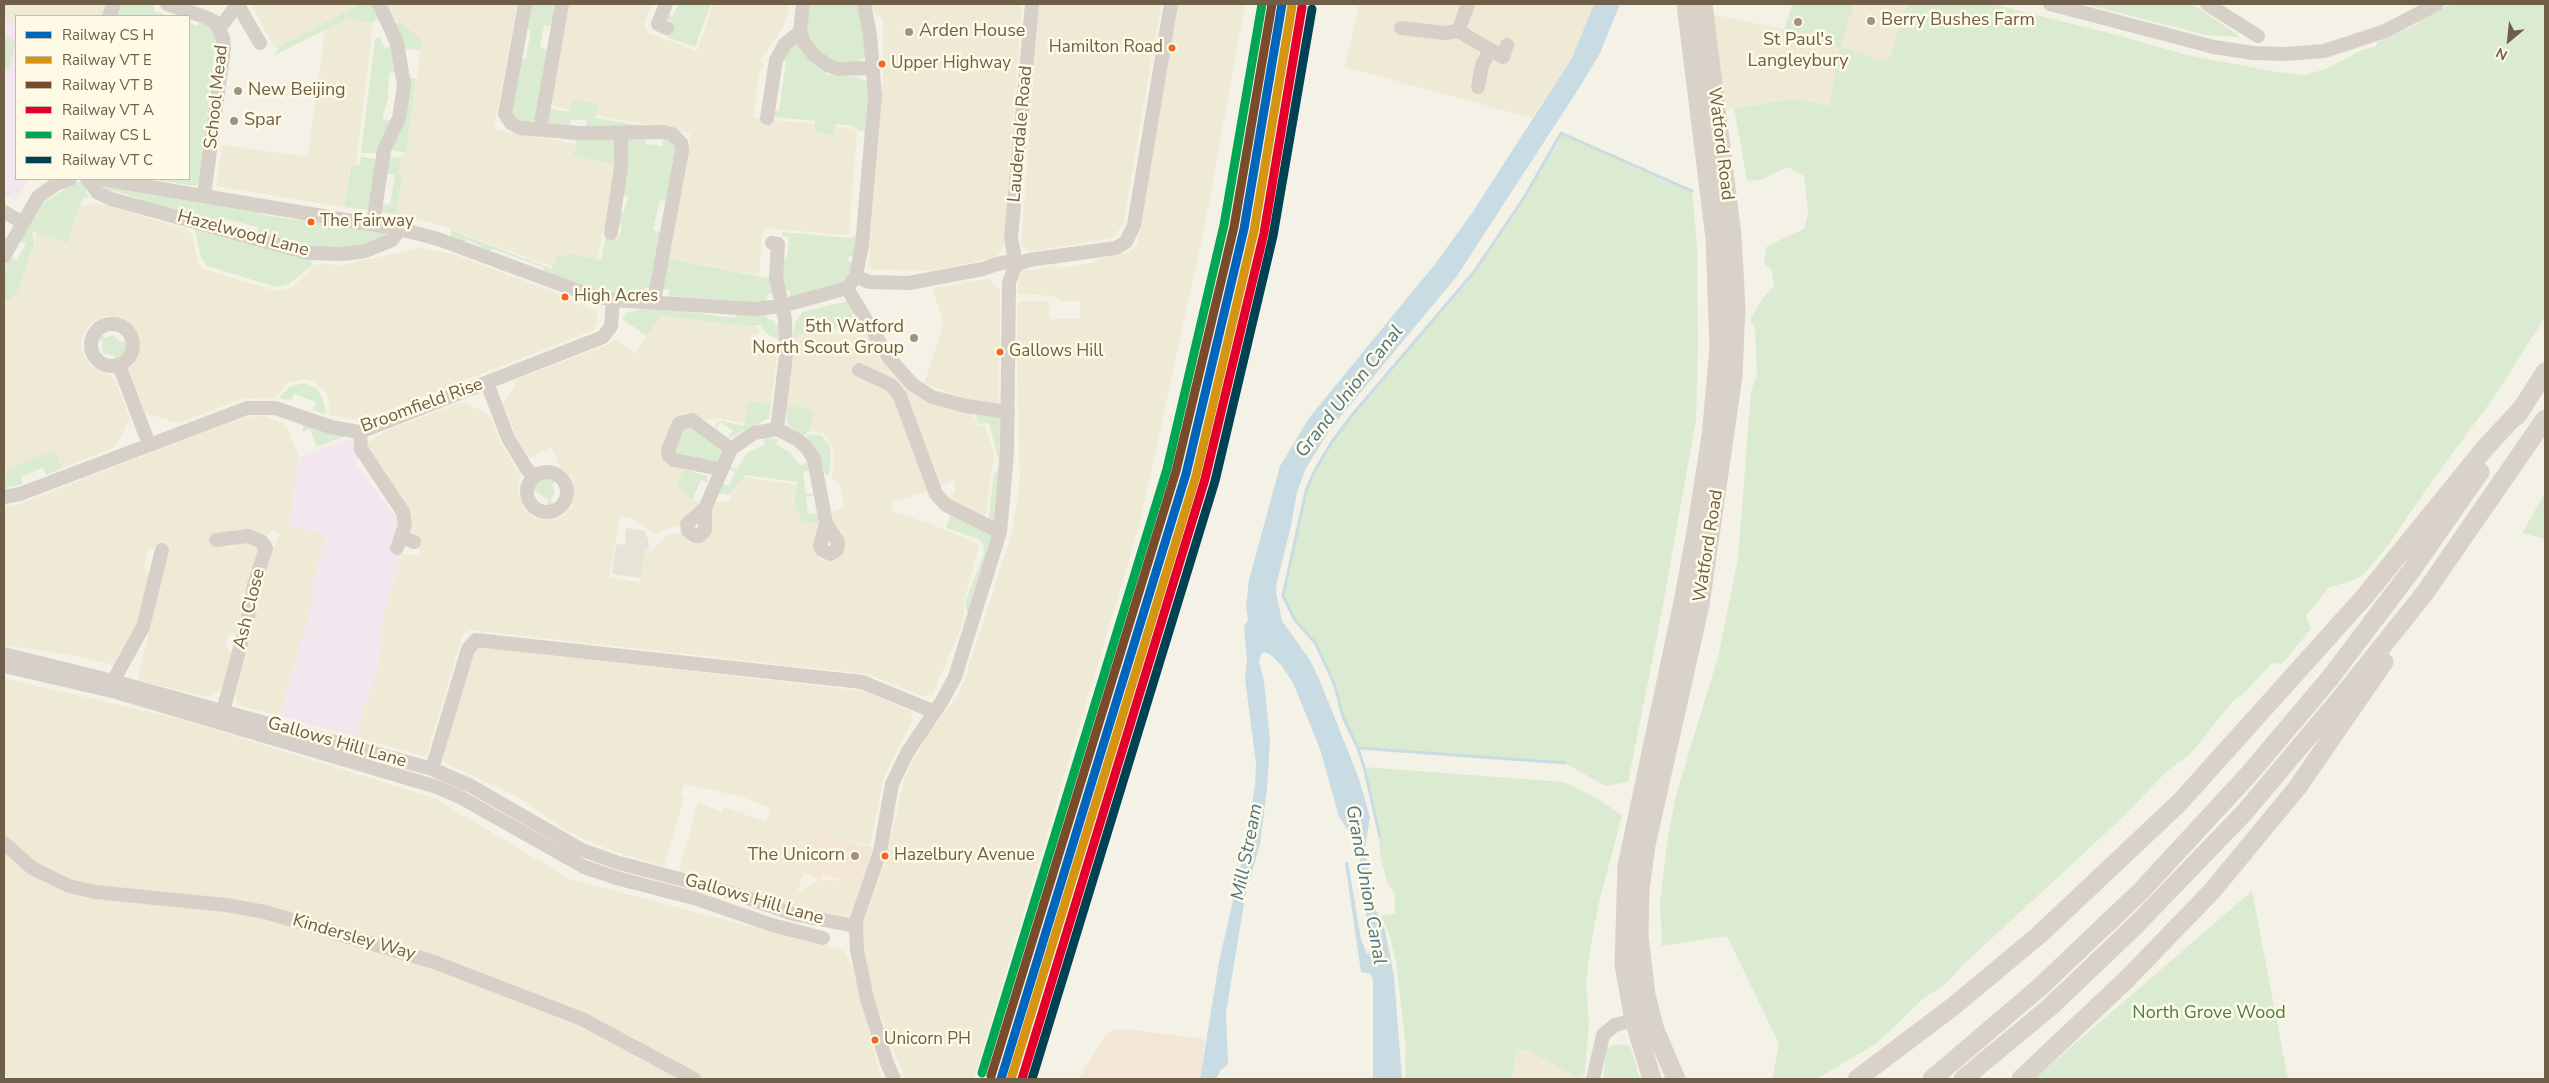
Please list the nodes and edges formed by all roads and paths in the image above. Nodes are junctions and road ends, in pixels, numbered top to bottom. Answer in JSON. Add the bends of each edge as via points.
{"nodes":[{"id":1,"x":168,"y":4,"type":"edge"},
{"id":2,"x":379,"y":4,"type":"edge"},
{"id":3,"x":525,"y":4,"type":"edge"},
{"id":4,"x":562,"y":4,"type":"edge"},
{"id":5,"x":666,"y":4,"type":"edge"},
{"id":6,"x":803,"y":4,"type":"edge"},
{"id":7,"x":864,"y":4,"type":"edge"},
{"id":8,"x":1032,"y":4,"type":"edge"},
{"id":9,"x":1171,"y":4,"type":"edge"},
{"id":10,"x":1468,"y":4,"type":"edge"},
{"id":11,"x":1686,"y":4,"type":"edge"},
{"id":12,"x":1703,"y":4,"type":"edge"},
{"id":13,"x":2050,"y":4,"type":"edge"},
{"id":14,"x":2207,"y":4,"type":"edge"},
{"id":15,"x":2437,"y":4,"type":"edge"},
{"id":16,"x":220,"y":28,"type":"junction"},
{"id":17,"x":667,"y":28,"type":"dead end"},
{"id":18,"x":1401,"y":28,"type":"dead end"},
{"id":19,"x":1458,"y":31,"type":"junction"},
{"id":20,"x":800,"y":32,"type":"junction"},
{"id":21,"x":2258,"y":36,"type":"dead end"},
{"id":22,"x":260,"y":43,"type":"dead end"},
{"id":23,"x":873,"y":68,"type":"junction"},
{"id":24,"x":1478,"y":87,"type":"dead end"},
{"id":25,"x":767,"y":118,"type":"dead end"},
{"id":26,"x":540,"y":129,"type":"junction"},
{"id":27,"x":621,"y":134,"type":"junction"},
{"id":28,"x":65,"y":180,"type":"edge"},
{"id":29,"x":88,"y":180,"type":"edge"},
{"id":30,"x":108,"y":180,"type":"edge"},
{"id":31,"x":204,"y":195,"type":"junction"},
{"id":32,"x":4,"y":212,"type":"edge"},
{"id":33,"x":22,"y":222,"type":"junction"},
{"id":34,"x":373,"y":223,"type":"junction"},
{"id":35,"x":400,"y":229,"type":"junction"},
{"id":36,"x":611,"y":233,"type":"dead end"},
{"id":37,"x":772,"y":243,"type":"dead end"},
{"id":38,"x":4,"y":256,"type":"edge"},
{"id":39,"x":1016,"y":265,"type":"junction"},
{"id":40,"x":851,"y":283,"type":"junction"},
{"id":41,"x":613,"y":300,"type":"junction"},
{"id":42,"x":654,"y":301,"type":"junction"},
{"id":43,"x":782,"y":306,"type":"junction"},
{"id":44,"x":119,"y":365,"type":"dead end"},
{"id":45,"x":859,"y":370,"type":"dead end"},
{"id":46,"x":2545,"y":372,"type":"edge"},
{"id":47,"x":487,"y":383,"type":"junction"},
{"id":48,"x":2524,"y":406,"type":"junction"},
{"id":49,"x":1008,"y":412,"type":"junction"},
{"id":50,"x":2545,"y":420,"type":"edge"},
{"id":51,"x":777,"y":429,"type":"junction"},
{"id":52,"x":360,"y":432,"type":"junction"},
{"id":53,"x":149,"y":444,"type":"junction"},
{"id":54,"x":731,"y":448,"type":"junction"},
{"id":55,"x":720,"y":469,"type":"junction"},
{"id":56,"x":534,"y":476,"type":"dead end"},
{"id":57,"x":4,"y":497,"type":"edge"},
{"id":58,"x":705,"y":508,"type":"dead end"},
{"id":59,"x":826,"y":523,"type":"dead end"},
{"id":60,"x":1000,"y":532,"type":"junction"},
{"id":61,"x":225,"y":541,"type":"dead end"},
{"id":62,"x":404,"y":542,"type":"dead end"},
{"id":63,"x":162,"y":550,"type":"dead end"},
{"id":64,"x":2424,"y":594,"type":"junction"},
{"id":65,"x":4,"y":654,"type":"edge"},
{"id":66,"x":4,"y":666,"type":"edge"},
{"id":67,"x":113,"y":681,"type":"junction"},
{"id":68,"x":224,"y":711,"type":"junction"},
{"id":69,"x":935,"y":712,"type":"junction"},
{"id":70,"x":325,"y":739,"type":"junction"},
{"id":71,"x":321,"y":753,"type":"junction"},
{"id":72,"x":432,"y":769,"type":"junction"},
{"id":73,"x":4,"y":843,"type":"edge"},
{"id":74,"x":654,"y":872,"type":"junction"},
{"id":75,"x":651,"y":887,"type":"junction"},
{"id":76,"x":855,"y":926,"type":"junction"},
{"id":77,"x":823,"y":938,"type":"dead end"},
{"id":78,"x":1634,"y":1020,"type":"junction"},
{"id":79,"x":1655,"y":1030,"type":"junction"},
{"id":80,"x":694,"y":1079,"type":"edge"},
{"id":81,"x":894,"y":1079,"type":"edge"},
{"id":82,"x":1593,"y":1079,"type":"edge"},
{"id":83,"x":1652,"y":1079,"type":"edge"},
{"id":84,"x":1676,"y":1079,"type":"edge"},
{"id":85,"x":1857,"y":1079,"type":"edge"},
{"id":86,"x":1932,"y":1079,"type":"edge"},
{"id":87,"x":1963,"y":1079,"type":"edge"},
{"id":88,"x":2020,"y":1079,"type":"edge"}],
"edges":[{"from":1,"to":16,"type":"street","name":"School Mead","via":[[208,18]]},
{"from":2,"to":34,"type":"street","via":[[397,43],[404,85],[399,118],[384,150]]},
{"from":3,"to":26,"type":"street","via":[[505,114],[520,128]]},
{"from":4,"to":26,"type":"street"},
{"from":5,"to":17,"type":"street","via":[[658,24]]},
{"from":6,"to":20,"type":"street"},
{"from":7,"to":23,"type":"street"},
{"from":8,"to":39,"type":"street","name":"Lauderdale Road","via":[[1011,238]]},
{"from":9,"to":39,"type":"street","via":[[1130,237],[1116,248],[1029,260]]},
{"from":10,"to":19,"type":"street"},
{"from":11,"to":78,"type":"highway","name":"Watford Road","via":[[1715,238],[1719,348],[1711,436],[1694,540],[1628,866],[1624,965]]},
{"from":12,"to":79,"type":"highway","name":"Watford Road","via":[[1732,236],[1736,308],[1733,376],[1700,604],[1646,845],[1640,890],[1639,936],[1646,995]]},
{"from":13,"to":15,"type":"street","via":[[2214,47],[2285,54],[2324,51],[2361,39],[2385,31]]},
{"from":14,"to":21,"type":"street"},
{"from":16,"to":22,"type":"street","via":[[236,6],[239,7]]},
{"from":16,"to":31,"type":"street","name":"School Mead","via":[[224,48]]},
{"from":18,"to":19,"type":"street","via":[[1445,33]]},
{"from":19,"to":24,"type":"street","via":[[1500,51],[1482,65]]},
{"from":20,"to":23,"type":"street","via":[[815,56],[832,67]]},
{"from":20,"to":25,"type":"street","via":[[785,44],[776,60],[764,101]]},
{"from":23,"to":40,"type":"street","via":[[874,123],[861,253]]},
{"from":26,"to":27,"type":"street"},
{"from":27,"to":36,"type":"street","via":[[621,167]]},
{"from":27,"to":42,"type":"street","via":[[638,131],[672,134],[682,151]]},
{"from":28,"to":33,"type":"street","via":[[38,197]]},
{"from":29,"to":35,"type":"street","name":"Hazelwood Lane","via":[[98,193],[111,199],[308,253],[365,251],[392,240]]},
{"from":30,"to":31,"type":"street","name":"Hazelwood Lane"},
{"from":31,"to":34,"type":"street","name":"Hazelwood Lane"},
{"from":32,"to":33,"type":"street"},
{"from":33,"to":38,"type":"street"},
{"from":34,"to":35,"type":"street","name":"Hazelwood Lane"},
{"from":35,"to":41,"type":"street","name":"Hazelwood Lane","via":[[438,239],[589,295]]},
{"from":37,"to":43,"type":"street","via":[[778,244],[776,278]]},
{"from":39,"to":40,"type":"street","via":[[1008,262],[909,284]]},
{"from":39,"to":49,"type":"street","via":[[1009,282]]},
{"from":40,"to":43,"type":"street","name":"Hazelwood Lane"},
{"from":40,"to":49,"type":"street","via":[[889,358],[912,384],[932,397]]},
{"from":41,"to":42,"type":"street","name":"Hazelwood Lane"},
{"from":41,"to":47,"type":"street","name":"Broomfield Rise","via":[[611,326],[603,336]]},
{"from":42,"to":43,"type":"street","name":"Hazelwood Lane","via":[[748,309]]},
{"from":43,"to":51,"type":"street","via":[[786,356]]},
{"from":44,"to":53,"type":"street"},
{"from":45,"to":60,"type":"street","via":[[891,384],[900,396],[936,494],[946,505]]},
{"from":46,"to":48,"type":"highway"},
{"from":47,"to":52,"type":"street","name":"Broomfield Rise"},
{"from":47,"to":56,"type":"street","via":[[508,438]]},
{"from":48,"to":85,"type":"highway","via":[[2485,448],[2365,596],[2180,802],[2039,935],[1955,1006]]},
{"from":48,"to":86,"type":"highway","via":[[2411,571],[2330,678],[2249,774],[2133,898],[2040,987]]},
{"from":49,"to":60,"type":"street","via":[[1007,465]]},
{"from":50,"to":64,"type":"highway"},
{"from":51,"to":54,"type":"street","via":[[754,433]]},
{"from":51,"to":59,"type":"street","via":[[808,448],[814,459]]},
{"from":52,"to":53,"type":"street","name":"Broomfield Rise","via":[[331,427],[275,408],[253,407]]},
{"from":52,"to":62,"type":"street","via":[[361,449],[403,512]]},
{"from":53,"to":57,"type":"street","name":"Broomfield Rise","via":[[20,494]]},
{"from":54,"to":55,"type":"street"},
{"from":54,"to":55,"type":"street","via":[[692,420],[679,423],[668,450],[669,456],[674,460]]},
{"from":55,"to":58,"type":"street"},
{"from":60,"to":69,"type":"street","via":[[955,677]]},
{"from":61,"to":68,"type":"street","name":"Ash Close","via":[[241,535],[252,536],[266,548]]},
{"from":63,"to":67,"type":"street","via":[[143,627]]},
{"from":64,"to":87,"type":"highway","via":[[2302,744],[2196,865],[2050,1007]]},
{"from":64,"to":88,"type":"highway","via":[[2385,661],[2297,788],[2212,891],[2127,979]]},
{"from":65,"to":67,"type":"street","name":"Gallows Hill Lane"},
{"from":66,"to":71,"type":"street","name":"Gallows Hill Lane","via":[[116,692]]},
{"from":67,"to":68,"type":"street","name":"Gallows Hill Lane"},
{"from":68,"to":70,"type":"street","name":"Gallows Hill Lane"},
{"from":69,"to":72,"type":"street","via":[[862,682],[476,640],[468,649]]},
{"from":69,"to":76,"type":"street","via":[[907,753],[892,784],[880,852]]},
{"from":70,"to":71,"type":"street"},
{"from":70,"to":72,"type":"street","name":"Gallows Hill Lane"},
{"from":71,"to":75,"type":"street","name":"Gallows Hill Lane","via":[[438,787],[584,867]]},
{"from":72,"to":74,"type":"street","name":"Gallows Hill Lane","via":[[471,786],[582,850]]},
{"from":73,"to":80,"type":"street","name":"Kindersley Way","via":[[32,868],[69,886],[95,892],[265,912],[434,962],[582,1019]]},
{"from":74,"to":75,"type":"street"},
{"from":74,"to":76,"type":"street","name":"Gallows Hill Lane","via":[[733,893],[793,914]]},
{"from":75,"to":77,"type":"street","name":"Gallows Hill Lane"},
{"from":76,"to":81,"type":"street","via":[[867,999]]},
{"from":78,"to":79,"type":"street"},
{"from":78,"to":82,"type":"street","via":[[1615,1025],[1603,1035]]},
{"from":78,"to":83,"type":"highway","name":"Watford Road"},
{"from":79,"to":84,"type":"highway","name":"Watford Road"}]}
